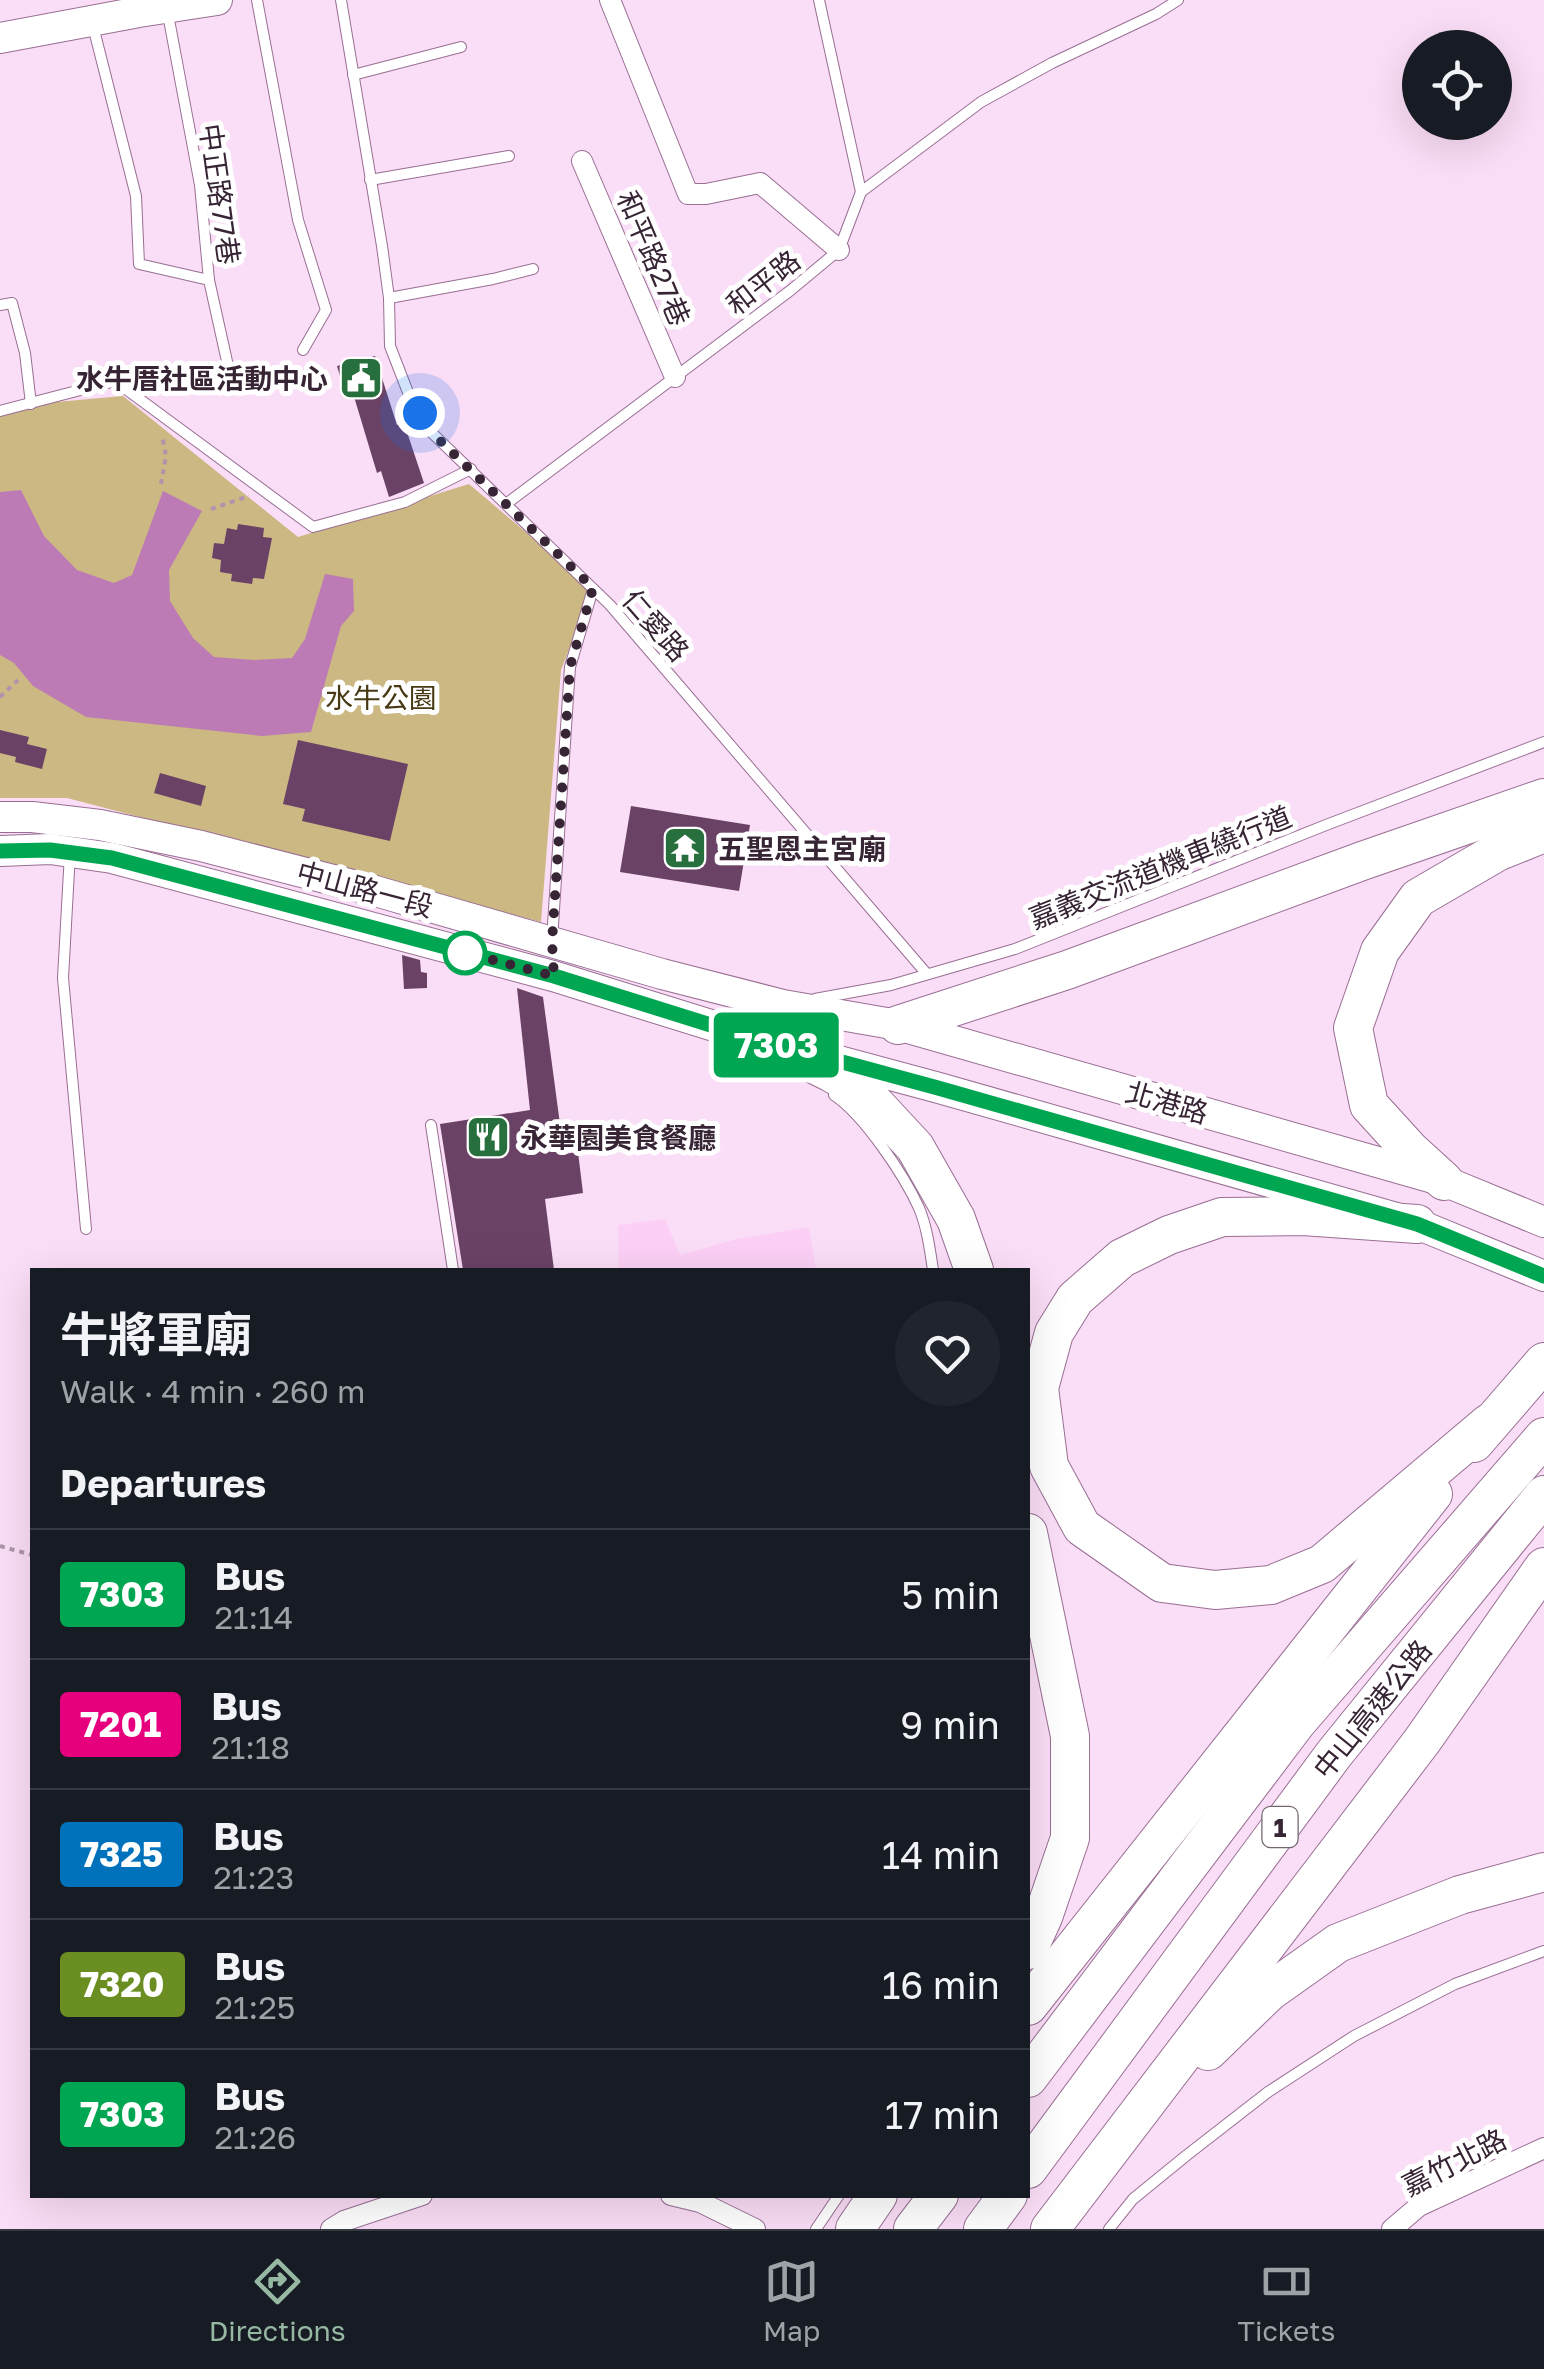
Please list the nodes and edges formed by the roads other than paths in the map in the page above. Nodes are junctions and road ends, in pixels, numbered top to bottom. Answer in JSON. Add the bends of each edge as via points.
{"nodes":[{"id":1,"x":217,"y":0,"type":"edge"},
{"id":2,"x":257,"y":0,"type":"edge"},
{"id":3,"x":341,"y":0,"type":"edge"},
{"id":4,"x":610,"y":0,"type":"edge"},
{"id":5,"x":819,"y":0,"type":"edge"},
{"id":6,"x":1178,"y":0,"type":"edge"},
{"id":7,"x":167,"y":8,"type":"junction"},
{"id":8,"x":92,"y":21,"type":"junction"},
{"id":9,"x":0,"y":38,"type":"edge"},
{"id":10,"x":461,"y":47,"type":"dead end"},
{"id":11,"x":353,"y":75,"type":"junction"},
{"id":12,"x":509,"y":156,"type":"dead end"},
{"id":13,"x":582,"y":160,"type":"dead end"},
{"id":14,"x":370,"y":180,"type":"junction"},
{"id":15,"x":860,"y":192,"type":"junction"},
{"id":16,"x":839,"y":250,"type":"junction"},
{"id":17,"x":533,"y":269,"type":"dead end"},
{"id":18,"x":209,"y":280,"type":"junction"},
{"id":19,"x":389,"y":298,"type":"junction"},
{"id":20,"x":0,"y":304,"type":"edge"},
{"id":21,"x":303,"y":350,"type":"dead end"},
{"id":22,"x":675,"y":377,"type":"junction"},
{"id":23,"x":232,"y":384,"type":"dead end"},
{"id":24,"x":31,"y":404,"type":"junction"},
{"id":25,"x":0,"y":411,"type":"edge"},
{"id":26,"x":470,"y":469,"type":"junction"},
{"id":27,"x":506,"y":504,"type":"junction"},
{"id":28,"x":593,"y":588,"type":"junction"},
{"id":29,"x":1544,"y":742,"type":"edge"},
{"id":30,"x":1544,"y":798,"type":"edge"},
{"id":31,"x":0,"y":818,"type":"edge"},
{"id":32,"x":1544,"y":834,"type":"edge"},
{"id":33,"x":0,"y":851,"type":"edge"},
{"id":34,"x":70,"y":852,"type":"junction"},
{"id":35,"x":552,"y":942,"type":"junction"},
{"id":36,"x":926,"y":973,"type":"junction"},
{"id":37,"x":554,"y":976,"type":"junction"},
{"id":38,"x":784,"y":1004,"type":"junction"},
{"id":39,"x":898,"y":1025,"type":"junction"},
{"id":40,"x":770,"y":1049,"type":"junction"},
{"id":41,"x":826,"y":1089,"type":"dead end"},
{"id":42,"x":431,"y":1125,"type":"dead end"},
{"id":43,"x":1444,"y":1180,"type":"junction"},
{"id":44,"x":1544,"y":1222,"type":"edge"},
{"id":45,"x":1417,"y":1224,"type":"junction"},
{"id":46,"x":86,"y":1229,"type":"dead end"},
{"id":47,"x":453,"y":1268,"type":"edge"},
{"id":48,"x":933,"y":1268,"type":"edge"},
{"id":49,"x":973,"y":1268,"type":"edge"},
{"id":50,"x":1544,"y":1276,"type":"edge"},
{"id":51,"x":1544,"y":1362,"type":"edge"},
{"id":52,"x":1489,"y":1423,"type":"junction"},
{"id":53,"x":1544,"y":1437,"type":"edge"},
{"id":54,"x":1544,"y":1495,"type":"edge"},
{"id":55,"x":1030,"y":1543,"type":"edge"},
{"id":56,"x":1544,"y":1567,"type":"edge"},
{"id":57,"x":1544,"y":1872,"type":"edge"},
{"id":58,"x":1030,"y":1946,"type":"edge"},
{"id":59,"x":1544,"y":1951,"type":"edge"},
{"id":60,"x":1030,"y":2003,"type":"edge"},
{"id":61,"x":1030,"y":2075,"type":"edge"},
{"id":62,"x":1544,"y":2148,"type":"edge"},
{"id":63,"x":1030,"y":2166,"type":"edge"},
{"id":64,"x":413,"y":2198,"type":"edge"},
{"id":65,"x":683,"y":2198,"type":"edge"},
{"id":66,"x":838,"y":2198,"type":"edge"},
{"id":67,"x":876,"y":2198,"type":"edge"},
{"id":68,"x":936,"y":2198,"type":"edge"},
{"id":69,"x":1006,"y":2198,"type":"edge"},
{"id":70,"x":331,"y":2229,"type":"edge"},
{"id":71,"x":754,"y":2229,"type":"edge"},
{"id":72,"x":816,"y":2229,"type":"edge"},
{"id":73,"x":855,"y":2229,"type":"edge"},
{"id":74,"x":913,"y":2229,"type":"edge"},
{"id":75,"x":983,"y":2229,"type":"edge"},
{"id":76,"x":1050,"y":2229,"type":"edge"},
{"id":77,"x":1109,"y":2229,"type":"edge"},
{"id":78,"x":1392,"y":2229,"type":"edge"}],
"edges":[{"from":1,"to":7,"type":"main road"},
{"from":2,"to":21,"type":"lane","via":[[298,220],[326,310]]},
{"from":3,"to":11,"type":"lane","name":"仁愛路"},
{"from":4,"to":16,"type":"street","via":[[688,194],[760,183]]},
{"from":5,"to":15,"type":"lane"},
{"from":6,"to":15,"type":"lane","via":[[981,102]]},
{"from":7,"to":8,"type":"main road"},
{"from":7,"to":18,"type":"lane","name":"中正路77巷","via":[[200,185]]},
{"from":8,"to":9,"type":"main road"},
{"from":8,"to":18,"type":"lane","via":[[136,196],[139,264]]},
{"from":10,"to":11,"type":"lane"},
{"from":11,"to":14,"type":"lane","name":"仁愛路"},
{"from":12,"to":14,"type":"lane"},
{"from":13,"to":22,"type":"street","name":"和平路27巷"},
{"from":14,"to":19,"type":"lane","name":"仁愛路"},
{"from":15,"to":16,"type":"lane","name":"和平路"},
{"from":16,"to":22,"type":"lane","name":"和平路"},
{"from":17,"to":19,"type":"lane"},
{"from":18,"to":23,"type":"lane","name":"中正路77巷"},
{"from":19,"to":26,"type":"lane","name":"仁愛路","via":[[390,346],[409,395],[430,431]]},
{"from":20,"to":24,"type":"lane","via":[[12,303]]},
{"from":22,"to":27,"type":"lane","name":"和平路"},
{"from":24,"to":25,"type":"lane"},
{"from":24,"to":26,"type":"lane","via":[[115,381],[312,527],[404,502]]},
{"from":26,"to":27,"type":"lane","name":"仁愛路"},
{"from":27,"to":28,"type":"lane","name":"仁愛路"},
{"from":28,"to":35,"type":"lane","via":[[570,667]]},
{"from":28,"to":36,"type":"lane","name":"仁愛路"},
{"from":29,"to":36,"type":"lane","name":"嘉義交流道機車繞行道","via":[[1015,949]]},
{"from":30,"to":39,"type":"highway"},
{"from":31,"to":35,"type":"main road","name":"中山路一段","via":[[100,825],[201,846]]},
{"from":32,"to":43,"type":"highway","via":[[1497,852],[1418,898],[1380,951],[1353,1028],[1369,1105]]},
{"from":33,"to":34,"type":"main road","name":"中山路一段"},
{"from":34,"to":37,"type":"main road","name":"中山路一段"},
{"from":34,"to":46,"type":"lane","via":[[63,978]]},
{"from":35,"to":37,"type":"lane"},
{"from":35,"to":38,"type":"main road","name":"中山路一段"},
{"from":36,"to":38,"type":"lane","name":"嘉義交流道機車繞行道"},
{"from":37,"to":40,"type":"main road","name":"中山路一段"},
{"from":38,"to":39,"type":"main road","name":"北港路"},
{"from":39,"to":43,"type":"main road","name":"北港路"},
{"from":40,"to":45,"type":"main road","name":"北港路","via":[[938,1088]]},
{"from":40,"to":49,"type":"highway","via":[[863,1092],[915,1146],[956,1220]]},
{"from":41,"to":48,"type":"lane","via":[[867,1127],[901,1175],[920,1210]]},
{"from":42,"to":47,"type":"lane"},
{"from":43,"to":44,"type":"main road","name":"北港路"},
{"from":45,"to":50,"type":"main road","name":"北港路"},
{"from":45,"to":52,"type":"highway","via":[[1222,1217],[1122,1258],[1074,1300],[1054,1333],[1039,1388],[1048,1466],[1082,1527],[1162,1583],[1215,1590],[1272,1585],[1322,1564]]},
{"from":51,"to":52,"type":"highway"},
{"from":52,"to":60,"type":"highway"},
{"from":53,"to":61,"type":"highway","name":"中山高速公路","number":"1","via":[[1297,1722]]},
{"from":54,"to":63,"type":"highway","name":"中山高速公路","number":"1","via":[[1334,1754]]},
{"from":55,"to":58,"type":"highway","via":[[1070,1736],[1070,1838]]},
{"from":56,"to":76,"type":"highway","via":[[1422,1742]]},
{"from":57,"to":76,"type":"highway","via":[[1460,1895],[1338,1942],[1270,1992],[1186,2072]]},
{"from":59,"to":77,"type":"lane","via":[[1455,1984],[1354,2036],[1200,2144],[1132,2199]]},
{"from":62,"to":78,"type":"street","name":"嘉竹北路","via":[[1420,2206]]},
{"from":64,"to":70,"type":"street"},
{"from":65,"to":71,"type":"street"},
{"from":66,"to":72,"type":"lane"},
{"from":67,"to":73,"type":"highway"},
{"from":68,"to":74,"type":"highway"},
{"from":69,"to":75,"type":"highway"}]}
